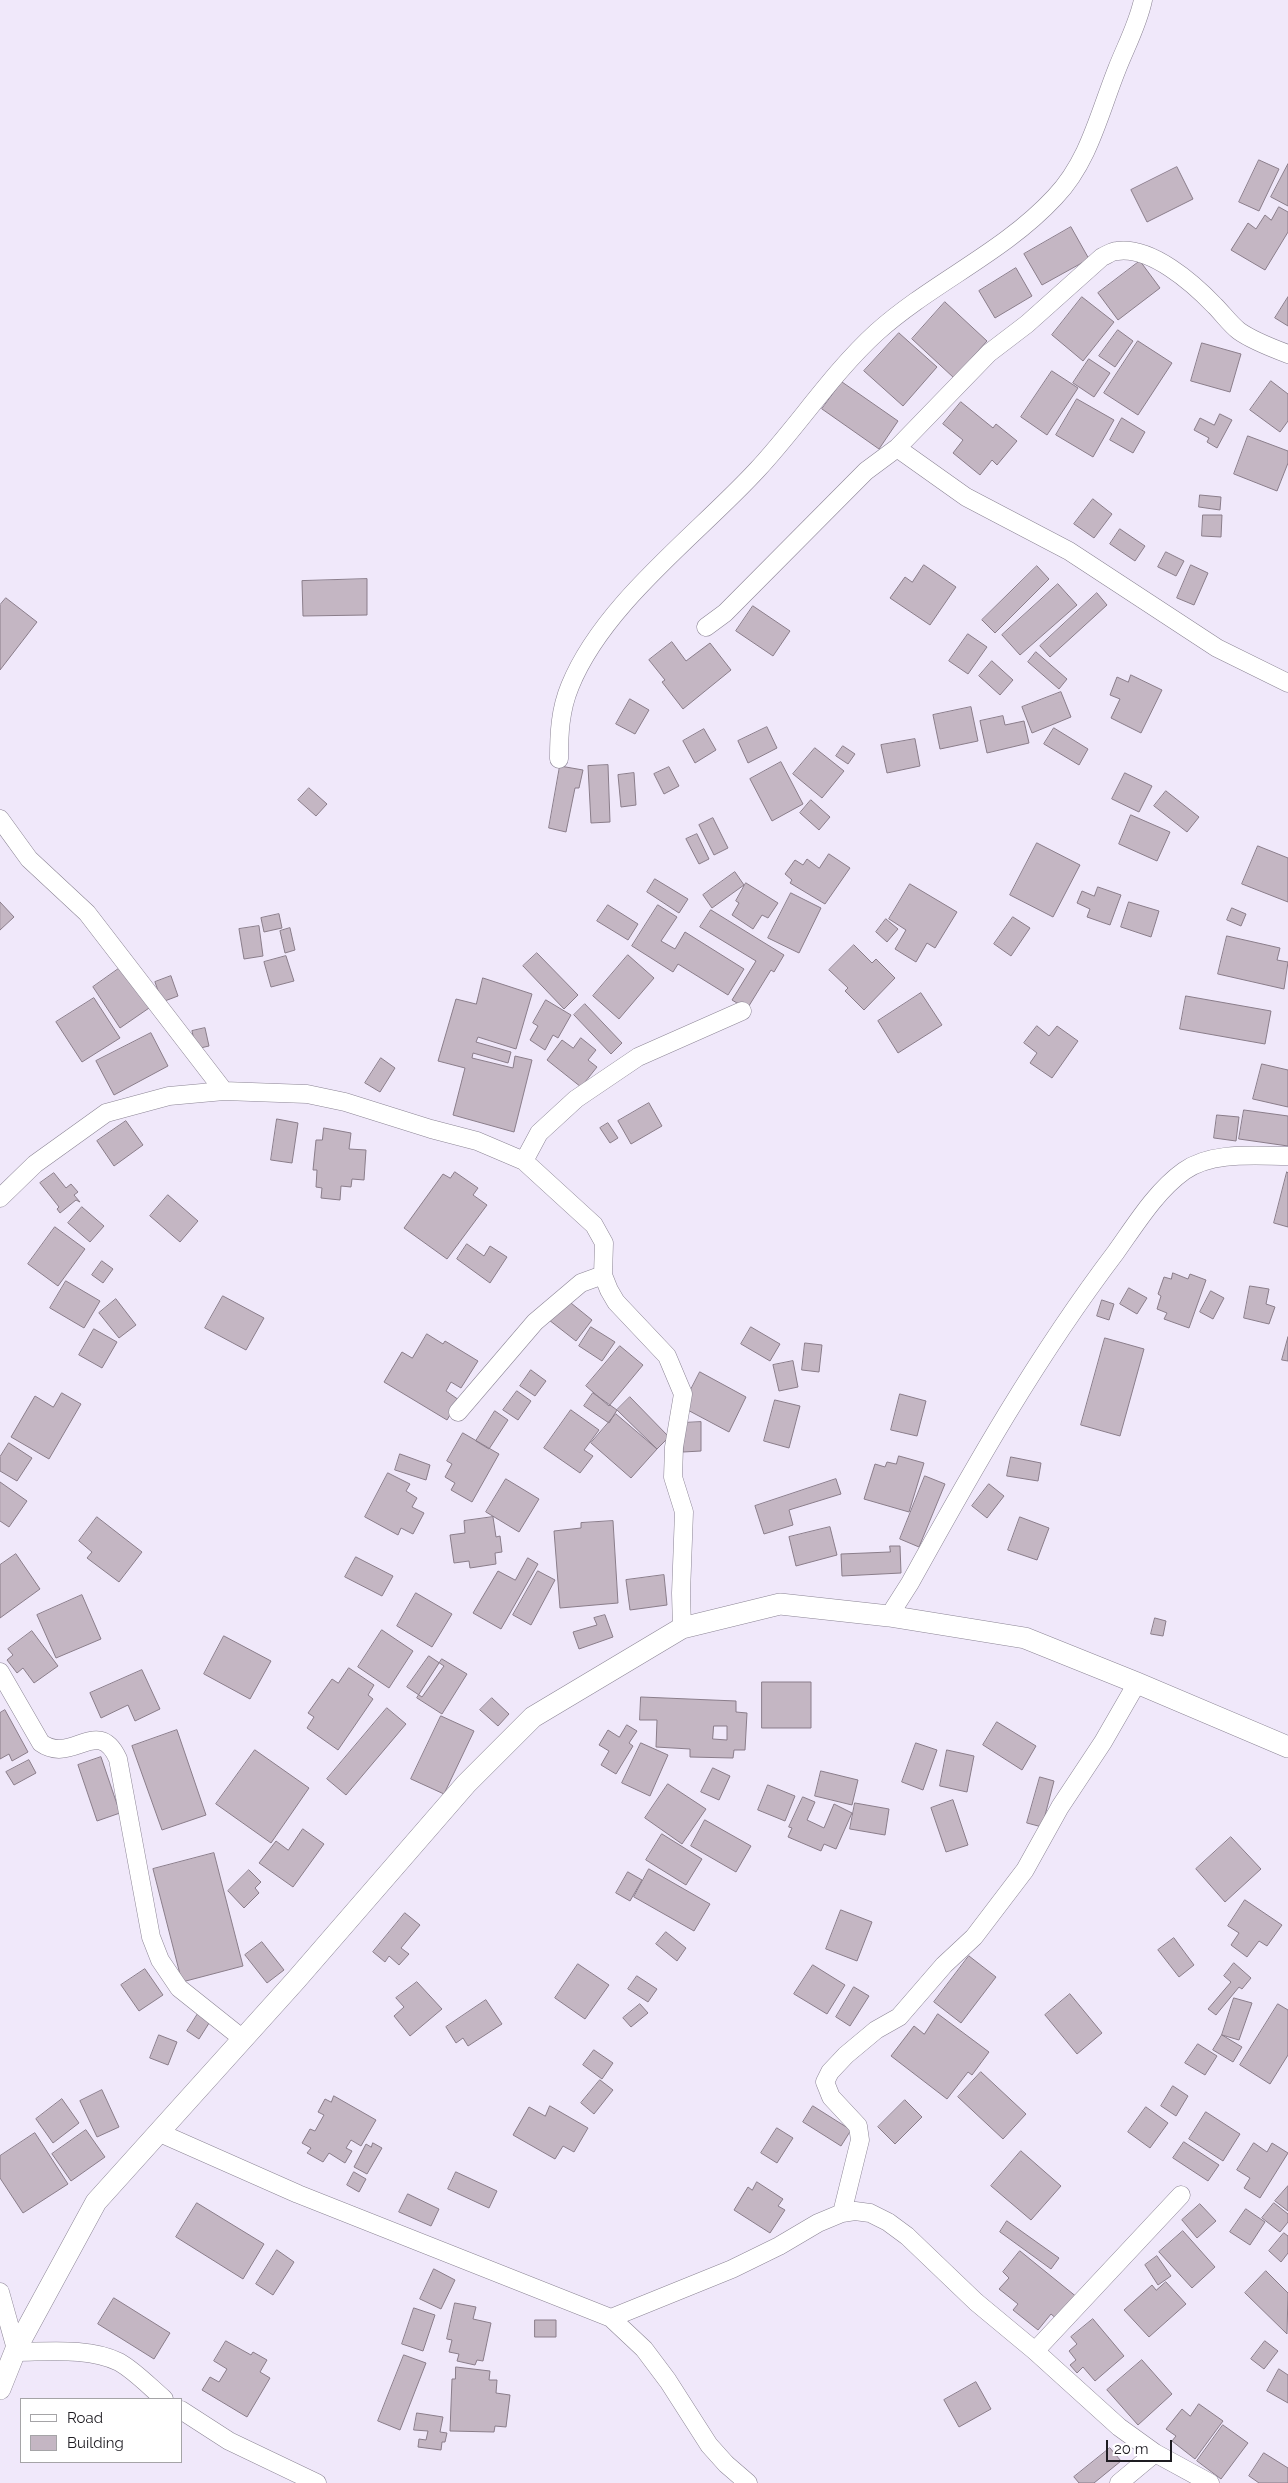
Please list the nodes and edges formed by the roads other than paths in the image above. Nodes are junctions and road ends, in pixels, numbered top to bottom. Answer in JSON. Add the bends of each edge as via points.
{"nodes":[{"id":1,"x":1144,"y":0,"type":"edge"},
{"id":2,"x":1288,"y":354,"type":"edge"},
{"id":3,"x":898,"y":448,"type":"junction"},
{"id":4,"x":706,"y":627,"type":"dead end"},
{"id":5,"x":1288,"y":683,"type":"edge"},
{"id":6,"x":559,"y":759,"type":"dead end"},
{"id":7,"x":0,"y":819,"type":"edge"},
{"id":8,"x":742,"y":1011,"type":"dead end"},
{"id":9,"x":224,"y":1091,"type":"junction"},
{"id":10,"x":1288,"y":1156,"type":"edge"},
{"id":11,"x":524,"y":1161,"type":"junction"},
{"id":12,"x":0,"y":1198,"type":"edge"},
{"id":13,"x":603,"y":1276,"type":"junction"},
{"id":14,"x":458,"y":1412,"type":"dead end"},
{"id":15,"x":889,"y":1616,"type":"junction"},
{"id":16,"x":682,"y":1628,"type":"junction"},
{"id":17,"x":0,"y":1672,"type":"edge"},
{"id":18,"x":1137,"y":1683,"type":"junction"},
{"id":19,"x":1288,"y":1748,"type":"edge"},
{"id":20,"x":243,"y":2039,"type":"junction"},
{"id":21,"x":160,"y":2133,"type":"junction"},
{"id":22,"x":1181,"y":2195,"type":"dead end"},
{"id":23,"x":842,"y":2213,"type":"junction"},
{"id":24,"x":0,"y":2292,"type":"edge"},
{"id":25,"x":611,"y":2318,"type":"junction"},
{"id":26,"x":15,"y":2350,"type":"junction"},
{"id":27,"x":1035,"y":2351,"type":"junction"},
{"id":28,"x":0,"y":2390,"type":"edge"},
{"id":29,"x":163,"y":2398,"type":"edge"},
{"id":30,"x":182,"y":2411,"type":"edge"},
{"id":31,"x":1155,"y":2453,"type":"junction"},
{"id":32,"x":317,"y":2483,"type":"edge"},
{"id":33,"x":748,"y":2483,"type":"edge"},
{"id":34,"x":1118,"y":2483,"type":"edge"},
{"id":35,"x":1210,"y":2483,"type":"edge"}],
"edges":[{"from":1,"to":6,"type":"street","via":[[1097,127],[1078,168],[1055,197],[1020,230],[878,331],[758,470],[626,598],[570,686],[560,725]]},
{"from":2,"to":3,"type":"street","via":[[1239,331],[1214,304],[1158,260],[1116,250],[1102,257],[1028,324],[989,353]]},
{"from":3,"to":4,"type":"street","via":[[866,471],[725,613]]},
{"from":3,"to":5,"type":"street","via":[[966,497],[1069,552],[1217,648]]},
{"from":7,"to":9,"type":"street","via":[[29,858],[87,913]]},
{"from":8,"to":11,"type":"street","via":[[638,1057],[576,1099],[539,1133]]},
{"from":9,"to":11,"type":"street","via":[[307,1094],[345,1102],[477,1141]]},
{"from":9,"to":12,"type":"street","via":[[169,1096],[106,1113],[35,1164]]},
{"from":10,"to":15,"type":"street","via":[[1211,1159],[1185,1170],[1154,1201],[1073,1308],[1034,1368]]},
{"from":11,"to":13,"type":"street","via":[[594,1225],[604,1243]]},
{"from":13,"to":14,"type":"street","via":[[581,1283],[535,1322]]},
{"from":13,"to":16,"type":"street","via":[[616,1302],[667,1356],[683,1394],[673,1477],[684,1512]]},
{"from":15,"to":16,"type":"street","via":[[780,1604]]},
{"from":15,"to":18,"type":"street","via":[[1025,1638]]},
{"from":16,"to":20,"type":"street","via":[[533,1717],[466,1784]]},
{"from":17,"to":20,"type":"street","via":[[41,1743],[50,1749],[59,1751],[93,1740],[104,1740],[113,1746],[151,1937],[160,1960],[179,1988]]},
{"from":18,"to":19,"type":"street"},
{"from":18,"to":23,"type":"street","via":[[1025,1870],[974,1938],[944,1965],[899,2017],[876,2030],[846,2055],[824,2082],[831,2097],[858,2126],[860,2140]]},
{"from":20,"to":21,"type":"street"},
{"from":21,"to":25,"type":"street","via":[[298,2194]]},
{"from":21,"to":26,"type":"street","via":[[96,2202]]},
{"from":22,"to":27,"type":"street"},
{"from":23,"to":25,"type":"street","via":[[732,2269]]},
{"from":23,"to":27,"type":"street","via":[[870,2213],[888,2222]]},
{"from":24,"to":26,"type":"street"},
{"from":25,"to":33,"type":"street","via":[[644,2349],[709,2444]]},
{"from":26,"to":28,"type":"street"},
{"from":26,"to":29,"type":"street","via":[[109,2358]]},
{"from":27,"to":31,"type":"street","via":[[1119,2427]]},
{"from":30,"to":32,"type":"street","via":[[229,2441]]},
{"from":31,"to":34,"type":"street"},
{"from":31,"to":35,"type":"street"}]}
